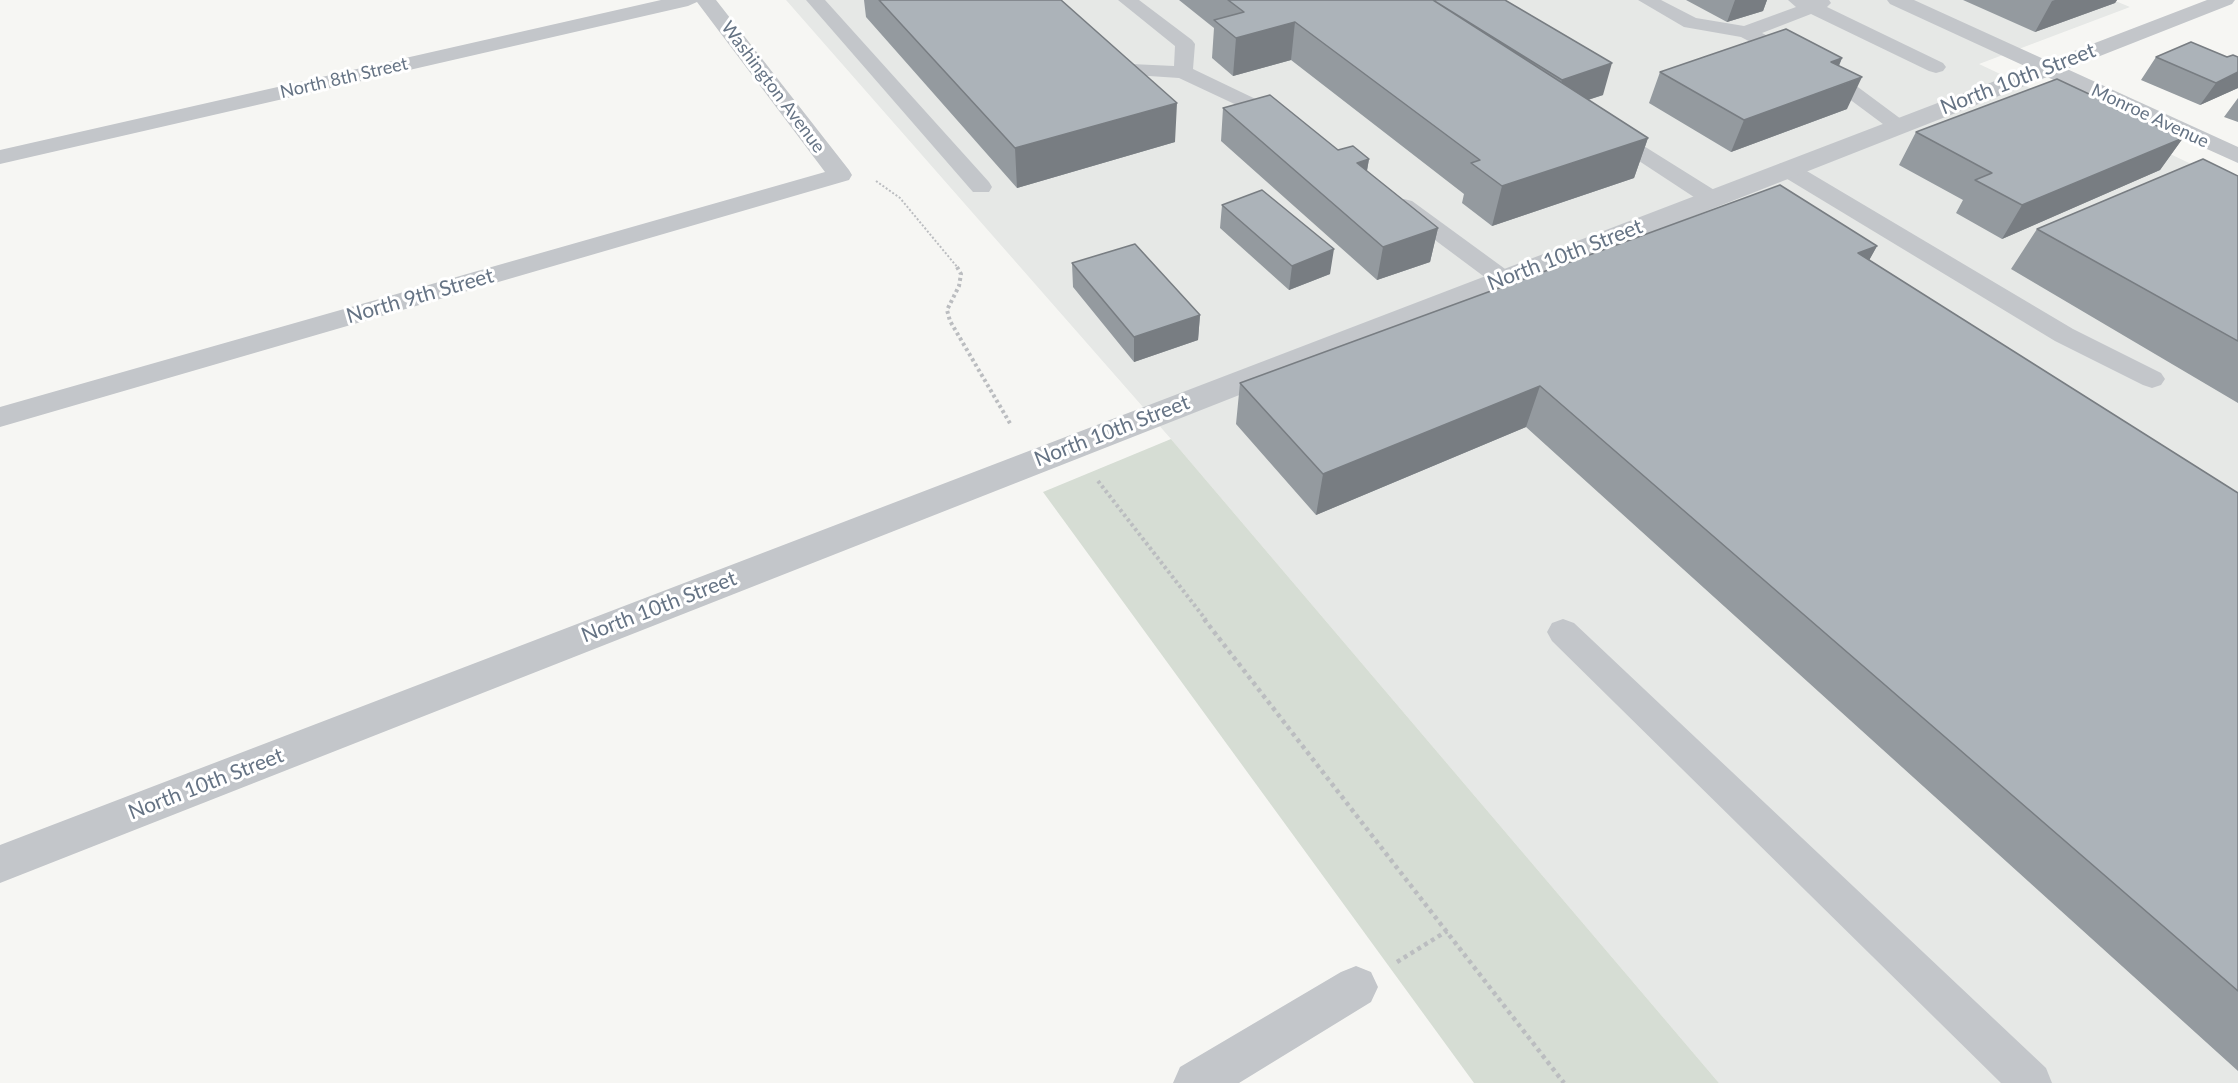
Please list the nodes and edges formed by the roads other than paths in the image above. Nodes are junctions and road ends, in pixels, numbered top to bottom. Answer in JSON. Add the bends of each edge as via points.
{"nodes":[{"id":1,"x":688,"y":0,"type":"edge"},
{"id":2,"x":706,"y":0,"type":"edge"},
{"id":3,"x":815,"y":0,"type":"edge"},
{"id":4,"x":1127,"y":0,"type":"edge"},
{"id":5,"x":1647,"y":0,"type":"edge"},
{"id":6,"x":1831,"y":0,"type":"edge"},
{"id":7,"x":1898,"y":0,"type":"edge"},
{"id":8,"x":2225,"y":0,"type":"edge"},
{"id":9,"x":1804,"y":4,"type":"edge"},
{"id":10,"x":1746,"y":32,"type":"junction"},
{"id":11,"x":1091,"y":42,"type":"edge"},
{"id":12,"x":1936,"y":67,"type":"dead end"},
{"id":13,"x":2046,"y":68,"type":"junction"},
{"id":14,"x":1184,"y":72,"type":"junction"},
{"id":15,"x":1592,"y":122,"type":"edge"},
{"id":16,"x":1898,"y":126,"type":"junction"},
{"id":17,"x":1298,"y":129,"type":"edge"},
{"id":18,"x":2238,"y":156,"type":"edge"},
{"id":19,"x":0,"y":157,"type":"edge"},
{"id":20,"x":1787,"y":169,"type":"junction"},
{"id":21,"x":840,"y":175,"type":"joint"},
{"id":22,"x":981,"y":188,"type":"dead end"},
{"id":23,"x":1385,"y":192,"type":"edge"},
{"id":24,"x":1718,"y":196,"type":"junction"},
{"id":25,"x":1753,"y":212,"type":"edge"},
{"id":26,"x":1503,"y":279,"type":"junction"},
{"id":27,"x":2152,"y":379,"type":"dead end"},
{"id":28,"x":0,"y":417,"type":"edge"},
{"id":29,"x":1563,"y":632,"type":"dead end"},
{"id":30,"x":0,"y":864,"type":"edge"},
{"id":31,"x":1356,"y":987,"type":"road end"},
{"id":32,"x":1196,"y":1083,"type":"edge"},
{"id":33,"x":2031,"y":1083,"type":"edge"}],
"edges":[{"from":1,"to":19,"type":"street","name":"North 8th Street"},
{"from":2,"to":21,"type":"street","name":"Washington Avenue"},
{"from":3,"to":22,"type":"lane"},
{"from":4,"to":14,"type":"lane","via":[[1185,44]]},
{"from":5,"to":10,"type":"lane","via":[[1690,23]]},
{"from":6,"to":9,"type":"lane"},
{"from":7,"to":13,"type":"street","name":"Monroe Avenue"},
{"from":8,"to":13,"type":"street","name":"North 10th Street"},
{"from":9,"to":10,"type":"lane"},
{"from":9,"to":12,"type":"lane"},
{"from":10,"to":16,"type":"lane","via":[[1832,77]]},
{"from":11,"to":14,"type":"lane","via":[[1126,70]]},
{"from":13,"to":16,"type":"street","name":"North 10th Street"},
{"from":13,"to":18,"type":"street","name":"Monroe Avenue"},
{"from":14,"to":17,"type":"lane"},
{"from":15,"to":24,"type":"lane"},
{"from":16,"to":20,"type":"street","name":"North 10th Street"},
{"from":20,"to":24,"type":"street","name":"North 10th Street"},
{"from":20,"to":27,"type":"lane","via":[[2064,334]]},
{"from":21,"to":28,"type":"street","name":"North 9th Street"},
{"from":23,"to":26,"type":"lane"},
{"from":24,"to":25,"type":"lane"},
{"from":24,"to":26,"type":"street","name":"North 10th Street"},
{"from":26,"to":30,"type":"street","name":"North 10th Street"},
{"from":29,"to":33,"type":"lane"},
{"from":31,"to":32,"type":"street"}]}
